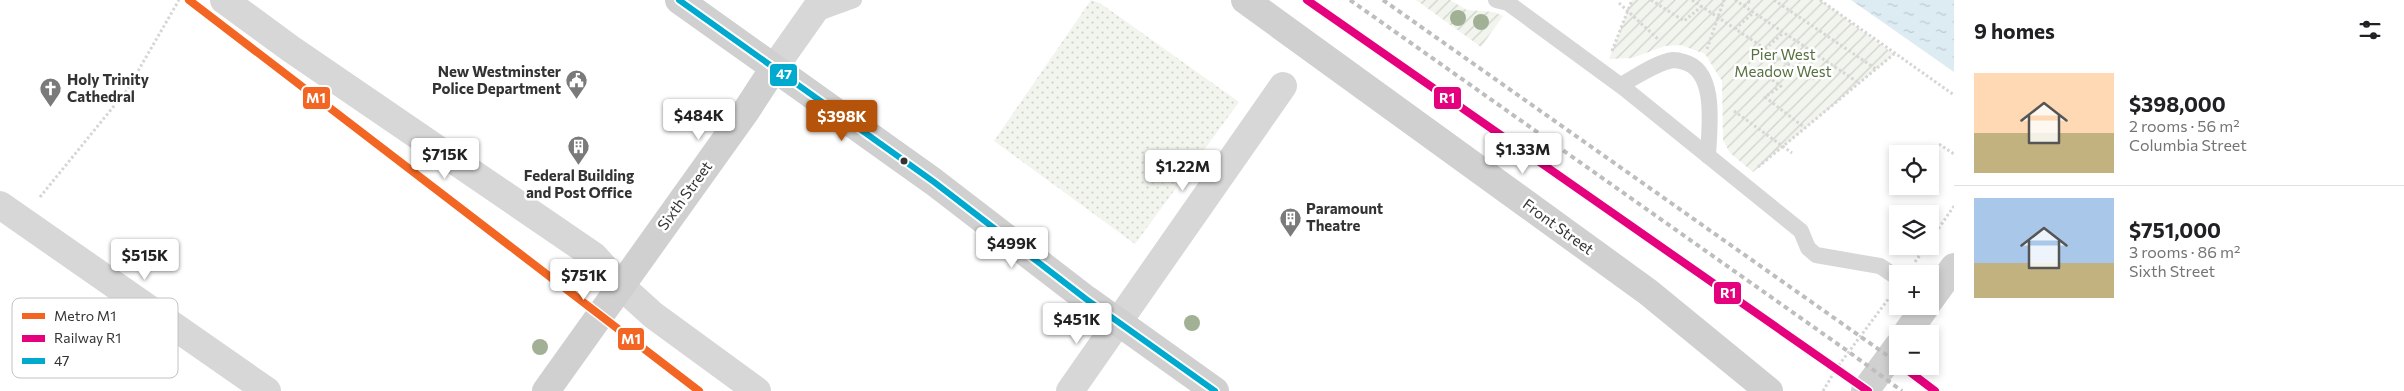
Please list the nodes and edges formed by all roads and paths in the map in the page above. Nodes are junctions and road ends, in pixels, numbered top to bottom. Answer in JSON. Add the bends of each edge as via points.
{"nodes":[{"id":1,"x":179,"y":0,"type":"edge"},
{"id":2,"x":224,"y":0,"type":"edge"},
{"id":3,"x":679,"y":0,"type":"edge"},
{"id":4,"x":854,"y":0,"type":"edge"},
{"id":5,"x":1245,"y":0,"type":"edge"},
{"id":6,"x":1496,"y":0,"type":"edge"},
{"id":7,"x":1632,"y":0,"type":"edge"},
{"id":8,"x":1652,"y":0,"type":"edge"},
{"id":9,"x":1692,"y":0,"type":"edge"},
{"id":10,"x":1724,"y":0,"type":"edge"},
{"id":11,"x":1735,"y":0,"type":"edge"},
{"id":12,"x":1751,"y":0,"type":"edge"},
{"id":13,"x":1774,"y":0,"type":"edge"},
{"id":14,"x":1820,"y":0,"type":"edge"},
{"id":15,"x":1619,"y":3,"type":"dead end"},
{"id":16,"x":1702,"y":6,"type":"junction"},
{"id":17,"x":1744,"y":6,"type":"junction"},
{"id":18,"x":816,"y":8,"type":"edge"},
{"id":19,"x":1628,"y":12,"type":"junction"},
{"id":20,"x":1753,"y":13,"type":"junction"},
{"id":21,"x":1718,"y":18,"type":"junction"},
{"id":22,"x":1735,"y":29,"type":"junction"},
{"id":23,"x":1784,"y":33,"type":"junction"},
{"id":24,"x":1665,"y":46,"type":"dead end"},
{"id":25,"x":1765,"y":49,"type":"junction"},
{"id":26,"x":1705,"y":54,"type":"dead end"},
{"id":27,"x":1894,"y":54,"type":"junction"},
{"id":28,"x":1779,"y":58,"type":"junction"},
{"id":29,"x":1609,"y":59,"type":"dead end"},
{"id":30,"x":1830,"y":64,"type":"junction"},
{"id":31,"x":774,"y":68,"type":"junction"},
{"id":32,"x":1876,"y":69,"type":"junction"},
{"id":33,"x":1859,"y":84,"type":"junction"},
{"id":34,"x":1620,"y":85,"type":"junction"},
{"id":35,"x":1283,"y":86,"type":"dead end"},
{"id":36,"x":1954,"y":95,"type":"edge"},
{"id":37,"x":1730,"y":108,"type":"dead end"},
{"id":38,"x":1806,"y":128,"type":"junction"},
{"id":39,"x":1939,"y":144,"type":"dead end"},
{"id":40,"x":1783,"y":146,"type":"junction"},
{"id":41,"x":1792,"y":153,"type":"dead end"},
{"id":42,"x":1954,"y":154,"type":"edge"},
{"id":43,"x":1708,"y":156,"type":"junction"},
{"id":44,"x":1753,"y":172,"type":"dead end"},
{"id":45,"x":36,"y":204,"type":"dead end"},
{"id":46,"x":0,"y":205,"type":"edge"},
{"id":47,"x":1954,"y":206,"type":"edge"},
{"id":48,"x":1939,"y":227,"type":"edge"},
{"id":49,"x":1919,"y":255,"type":"edge"},
{"id":50,"x":1910,"y":265,"type":"edge"},
{"id":51,"x":1954,"y":267,"type":"edge"},
{"id":52,"x":1889,"y":269,"type":"edge"},
{"id":53,"x":621,"y":286,"type":"junction"},
{"id":54,"x":1939,"y":288,"type":"edge"},
{"id":55,"x":1889,"y":297,"type":"edge"},
{"id":56,"x":134,"y":298,"type":"edge"},
{"id":57,"x":1118,"y":322,"type":"junction"},
{"id":58,"x":178,"y":329,"type":"edge"},
{"id":59,"x":1889,"y":358,"type":"edge"},
{"id":60,"x":267,"y":391,"type":"edge"},
{"id":61,"x":546,"y":391,"type":"edge"},
{"id":62,"x":758,"y":391,"type":"edge"},
{"id":63,"x":1070,"y":391,"type":"edge"},
{"id":64,"x":1215,"y":391,"type":"edge"},
{"id":65,"x":1769,"y":391,"type":"edge"},
{"id":66,"x":1823,"y":391,"type":"edge"},
{"id":67,"x":1865,"y":391,"type":"edge"}],
"edges":[{"from":1,"to":45,"type":"path","via":[[127,90]]},
{"from":2,"to":53,"type":"street","via":[[594,256]]},
{"from":3,"to":31,"type":"street"},
{"from":4,"to":18,"type":"lane"},
{"from":5,"to":65,"type":"street","name":"Front Street","via":[[1648,292]]},
{"from":6,"to":34,"type":"lane","via":[[1508,3]]},
{"from":7,"to":19,"type":"path"},
{"from":8,"to":16,"type":"path","via":[[1684,21]]},
{"from":9,"to":16,"type":"path"},
{"from":10,"to":21,"type":"path"},
{"from":11,"to":17,"type":"path"},
{"from":12,"to":17,"type":"path"},
{"from":13,"to":32,"type":"path"},
{"from":14,"to":27,"type":"path"},
{"from":15,"to":19,"type":"path"},
{"from":16,"to":21,"type":"path"},
{"from":17,"to":20,"type":"path"},
{"from":18,"to":31,"type":"street","name":"Sixth Street"},
{"from":19,"to":24,"type":"path"},
{"from":19,"to":29,"type":"path"},
{"from":20,"to":22,"type":"path"},
{"from":20,"to":23,"type":"path"},
{"from":21,"to":22,"type":"path"},
{"from":21,"to":26,"type":"path"},
{"from":22,"to":25,"type":"path"},
{"from":23,"to":25,"type":"path"},
{"from":23,"to":30,"type":"path"},
{"from":25,"to":28,"type":"path"},
{"from":27,"to":32,"type":"path"},
{"from":27,"to":36,"type":"path"},
{"from":28,"to":30,"type":"path","via":[[1812,80]]},
{"from":28,"to":38,"type":"path","via":[[1762,73],[1781,86],[1765,97]]},
{"from":30,"to":33,"type":"path"},
{"from":31,"to":53,"type":"street","name":"Sixth Street"},
{"from":31,"to":57,"type":"street","via":[[934,182]]},
{"from":32,"to":33,"type":"path"},
{"from":33,"to":38,"type":"path"},
{"from":34,"to":43,"type":"lane"},
{"from":34,"to":43,"type":"lane","via":[[1674,60],[1692,64],[1706,83],[1710,110]]},
{"from":35,"to":57,"type":"street"},
{"from":37,"to":40,"type":"path"},
{"from":38,"to":40,"type":"path"},
{"from":39,"to":42,"type":"path"},
{"from":40,"to":41,"type":"path"},
{"from":40,"to":44,"type":"path"},
{"from":43,"to":52,"type":"lane","via":[[1801,231],[1808,248],[1816,255]]},
{"from":46,"to":56,"type":"street"},
{"from":47,"to":48,"type":"path"},
{"from":49,"to":50,"type":"path"},
{"from":51,"to":54,"type":"street"},
{"from":53,"to":61,"type":"street","name":"Sixth Street"},
{"from":53,"to":62,"type":"street","via":[[653,315]]},
{"from":55,"to":66,"type":"path"},
{"from":57,"to":63,"type":"street"},
{"from":57,"to":64,"type":"street"},
{"from":58,"to":60,"type":"street"},
{"from":59,"to":67,"type":"street"}]}
